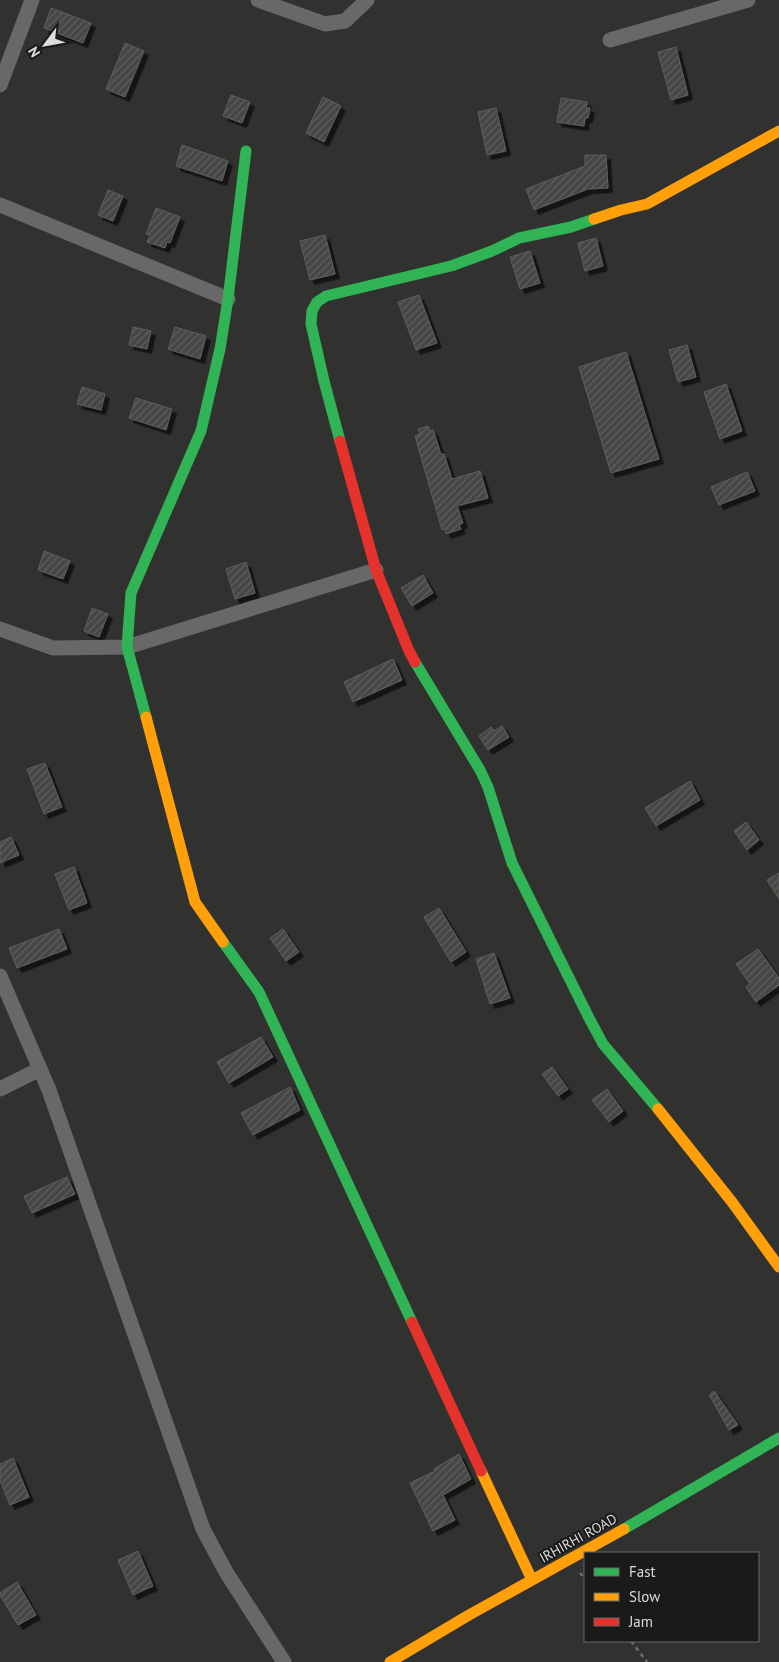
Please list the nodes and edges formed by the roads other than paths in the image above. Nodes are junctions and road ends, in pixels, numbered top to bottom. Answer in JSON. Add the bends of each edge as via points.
{"nodes":[{"id":1,"x":258,"y":0,"type":"edge"},
{"id":2,"x":367,"y":0,"type":"edge"},
{"id":3,"x":748,"y":0,"type":"edge"},
{"id":4,"x":27,"y":3,"type":"edge"},
{"id":5,"x":610,"y":40,"type":"dead end"},
{"id":6,"x":0,"y":86,"type":"edge"},
{"id":7,"x":779,"y":131,"type":"edge"},
{"id":8,"x":246,"y":151,"type":"dead end"},
{"id":9,"x":0,"y":205,"type":"edge"},
{"id":10,"x":228,"y":299,"type":"junction"},
{"id":11,"x":376,"y":570,"type":"junction"},
{"id":12,"x":0,"y":629,"type":"edge"},
{"id":13,"x":127,"y":647,"type":"junction"},
{"id":14,"x":0,"y":976,"type":"edge"},
{"id":15,"x":40,"y":1069,"type":"junction"},
{"id":16,"x":0,"y":1089,"type":"edge"},
{"id":17,"x":779,"y":1267,"type":"edge"},
{"id":18,"x":779,"y":1438,"type":"edge"},
{"id":19,"x":532,"y":1580,"type":"junction"},
{"id":20,"x":284,"y":1662,"type":"edge"},
{"id":21,"x":390,"y":1662,"type":"edge"}],
"edges":[{"from":1,"to":2,"type":"street","via":[[325,24],[345,21]]},
{"from":3,"to":5,"type":"street"},
{"from":4,"to":6,"type":"street"},
{"from":7,"to":11,"type":"street","via":[[646,204],[570,227],[519,238],[451,266],[326,296],[317,302],[312,311],[314,339]]},
{"from":8,"to":10,"type":"street"},
{"from":9,"to":10,"type":"street"},
{"from":10,"to":13,"type":"street","via":[[201,431],[131,594]]},
{"from":11,"to":13,"type":"street"},
{"from":11,"to":17,"type":"street","via":[[409,651],[480,770],[512,863],[603,1044],[685,1142]]},
{"from":12,"to":13,"type":"street","via":[[52,648]]},
{"from":13,"to":19,"type":"street","via":[[195,902],[259,992]]},
{"from":14,"to":15,"type":"street"},
{"from":15,"to":16,"type":"street"},
{"from":15,"to":20,"type":"street","via":[[203,1530]]},
{"from":18,"to":19,"type":"street","name":"IRHIRHI ROAD"},
{"from":19,"to":21,"type":"street","name":"IRHIRHI ROAD"}]}
